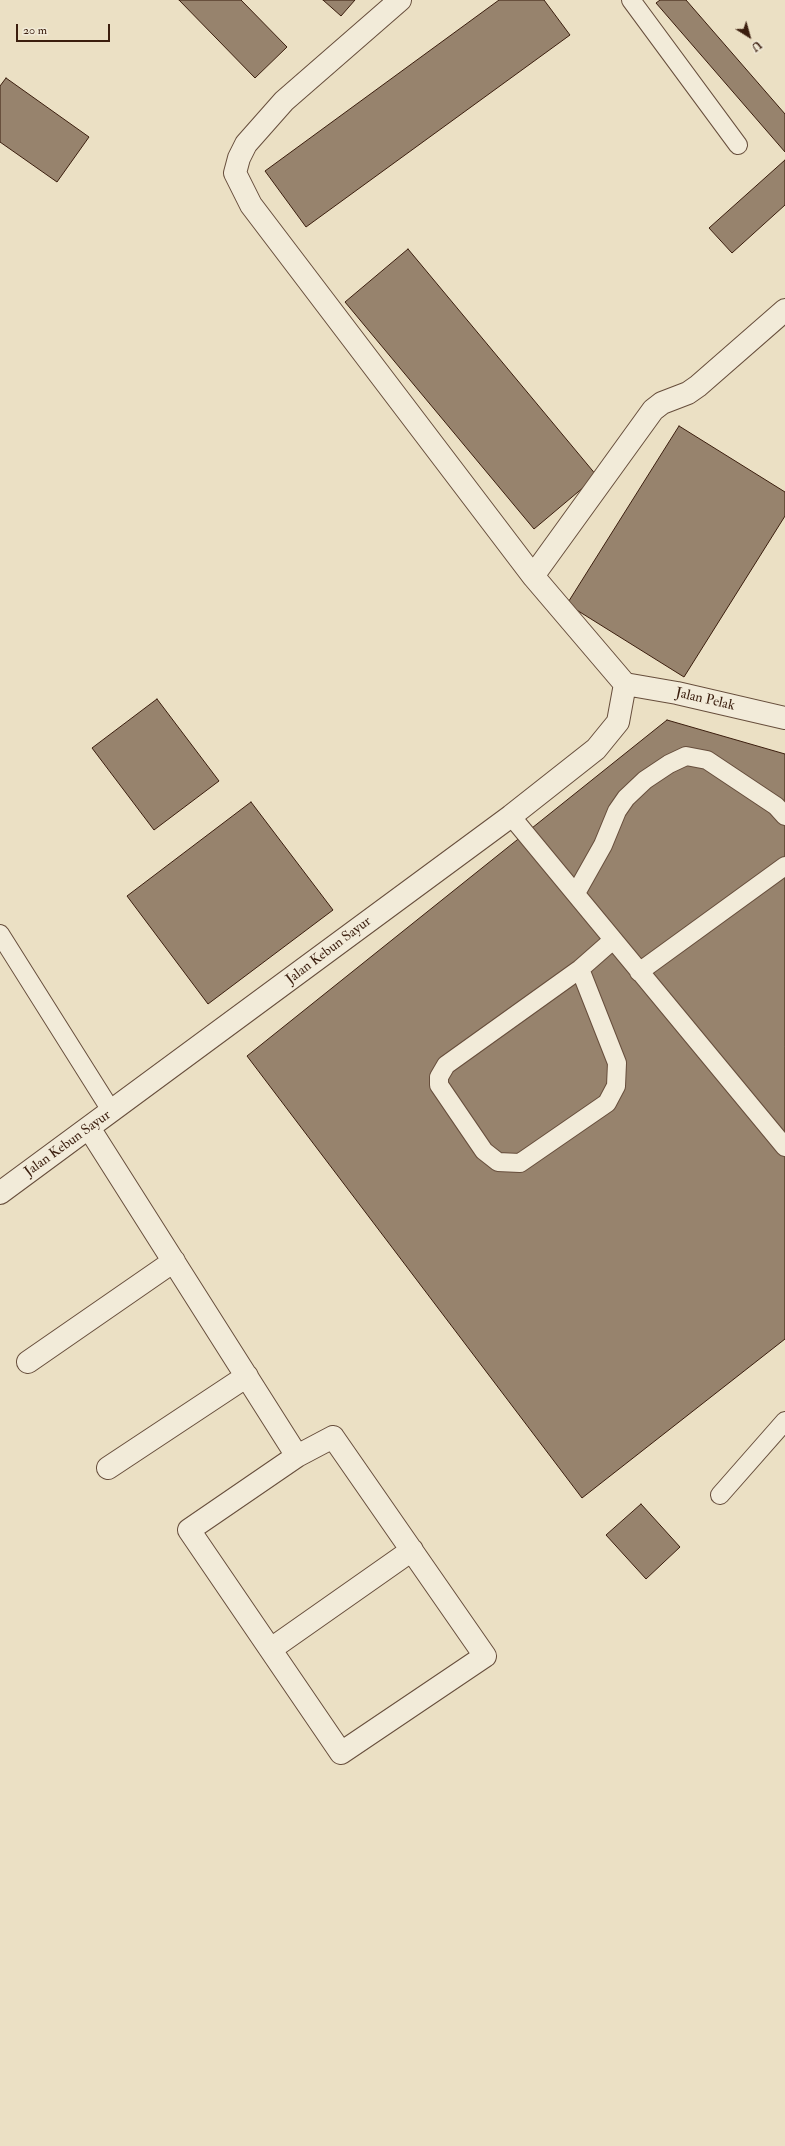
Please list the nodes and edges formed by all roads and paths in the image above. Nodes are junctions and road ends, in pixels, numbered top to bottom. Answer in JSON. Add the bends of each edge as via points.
{"nodes":[{"id":1,"x":400,"y":0,"type":"edge"},
{"id":2,"x":631,"y":0,"type":"edge"},
{"id":3,"x":738,"y":145,"type":"dead end"},
{"id":4,"x":785,"y":310,"type":"edge"},
{"id":5,"x":533,"y":576,"type":"junction"},
{"id":6,"x":625,"y":684,"type":"junction"},
{"id":7,"x":785,"y":718,"type":"edge"},
{"id":8,"x":511,"y":816,"type":"junction"},
{"id":9,"x":785,"y":816,"type":"edge"},
{"id":10,"x":785,"y":866,"type":"edge"},
{"id":11,"x":576,"y":893,"type":"junction"},
{"id":12,"x":0,"y":934,"type":"edge"},
{"id":13,"x":613,"y":940,"type":"junction"},
{"id":14,"x":580,"y":969,"type":"junction"},
{"id":15,"x":638,"y":972,"type":"junction"},
{"id":16,"x":112,"y":1112,"type":"junction"},
{"id":17,"x":89,"y":1128,"type":"junction"},
{"id":18,"x":785,"y":1147,"type":"edge"},
{"id":19,"x":0,"y":1193,"type":"edge"},
{"id":20,"x":174,"y":1261,"type":"junction"},
{"id":21,"x":28,"y":1362,"type":"dead end"},
{"id":22,"x":247,"y":1376,"type":"junction"},
{"id":23,"x":785,"y":1421,"type":"edge"},
{"id":24,"x":298,"y":1456,"type":"junction"},
{"id":25,"x":108,"y":1468,"type":"dead end"},
{"id":26,"x":720,"y":1495,"type":"dead end"},
{"id":27,"x":412,"y":1550,"type":"junction"},
{"id":28,"x":271,"y":1649,"type":"junction"}],
"edges":[{"from":1,"to":5,"type":"street","via":[[284,101],[246,144],[238,158],[235,173],[251,206]]},
{"from":2,"to":3,"type":"lane"},
{"from":4,"to":5,"type":"street","via":[[688,394],[662,403],[653,410]]},
{"from":5,"to":6,"type":"street"},
{"from":6,"to":7,"type":"street","name":"Jalan Pelak","via":[[677,693]]},
{"from":6,"to":8,"type":"street","name":"Jalan Kebun Sayur","via":[[618,722],[596,749]]},
{"from":8,"to":11,"type":"lane"},
{"from":8,"to":16,"type":"street","name":"Jalan Kebun Sayur"},
{"from":9,"to":11,"type":"lane","via":[[776,806],[707,760],[686,756],[645,780],[626,798]]},
{"from":10,"to":15,"type":"lane"},
{"from":11,"to":13,"type":"lane"},
{"from":12,"to":16,"type":"lane"},
{"from":13,"to":14,"type":"lane"},
{"from":13,"to":15,"type":"lane"},
{"from":14,"to":14,"type":"lane","via":[[446,1065],[439,1076],[439,1085],[484,1151],[498,1162],[520,1163],[607,1104],[616,1086],[617,1063]]},
{"from":15,"to":18,"type":"lane"},
{"from":16,"to":17,"type":"street","name":"Jalan Kebun Sayur"},
{"from":17,"to":19,"type":"street","name":"Jalan Kebun Sayur"},
{"from":17,"to":20,"type":"street"},
{"from":20,"to":21,"type":"street"},
{"from":20,"to":22,"type":"street"},
{"from":22,"to":24,"type":"street"},
{"from":22,"to":25,"type":"street"},
{"from":23,"to":26,"type":"lane"},
{"from":24,"to":27,"type":"street","via":[[334,1437]]},
{"from":24,"to":28,"type":"street","via":[[189,1530]]},
{"from":27,"to":28,"type":"street"},
{"from":27,"to":28,"type":"street","via":[[485,1656],[341,1753]]}]}
